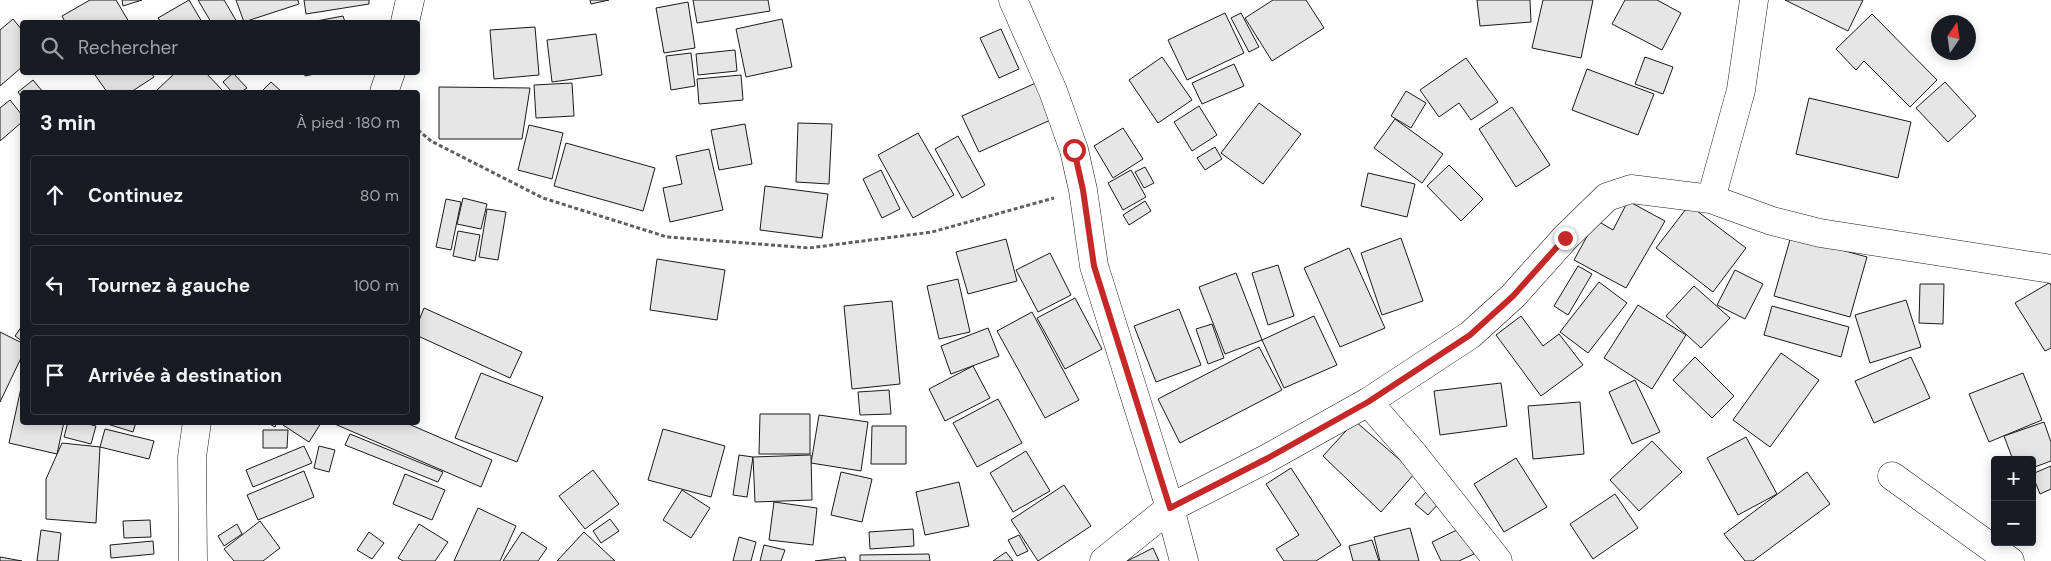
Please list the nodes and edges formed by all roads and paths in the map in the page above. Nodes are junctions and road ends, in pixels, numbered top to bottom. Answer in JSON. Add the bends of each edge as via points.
{"nodes":[{"id":1,"x":410,"y":0,"type":"edge"},
{"id":2,"x":1013,"y":0,"type":"edge"},
{"id":3,"x":1754,"y":0,"type":"edge"},
{"id":4,"x":405,"y":20,"type":"edge"},
{"id":5,"x":390,"y":75,"type":"edge"},
{"id":6,"x":385,"y":90,"type":"edge"},
{"id":7,"x":420,"y":132,"type":"edge"},
{"id":8,"x":1083,"y":190,"type":"junction"},
{"id":9,"x":1711,"y":199,"type":"junction"},
{"id":10,"x":2051,"y":269,"type":"edge"},
{"id":11,"x":1368,"y":402,"type":"junction"},
{"id":12,"x":197,"y":425,"type":"edge"},
{"id":13,"x":1892,"y":476,"type":"dead end"},
{"id":14,"x":1170,"y":508,"type":"junction"},
{"id":15,"x":193,"y":561,"type":"edge"},
{"id":16,"x":1104,"y":561,"type":"edge"},
{"id":17,"x":1184,"y":561,"type":"edge"},
{"id":18,"x":1498,"y":561,"type":"edge"},
{"id":19,"x":2010,"y":561,"type":"edge"}],
"edges":[{"from":1,"to":4,"type":"main road"},
{"from":2,"to":8,"type":"main road","via":[[1053,91],[1074,150]]},
{"from":3,"to":9,"type":"main road","via":[[1741,90]]},
{"from":5,"to":6,"type":"main road"},
{"from":7,"to":8,"type":"path","via":[[431,141],[543,198],[667,237],[809,248],[932,232]]},
{"from":8,"to":14,"type":"main road","via":[[1094,266]]},
{"from":9,"to":10,"type":"main road","via":[[1772,221],[1820,233]]},
{"from":9,"to":11,"type":"main road","via":[[1631,189],[1607,197],[1513,296],[1470,335]]},
{"from":11,"to":14,"type":"main road"},
{"from":11,"to":18,"type":"main road"},
{"from":12,"to":15,"type":"main road","via":[[192,457]]},
{"from":13,"to":19,"type":"main road"},
{"from":14,"to":16,"type":"main road"},
{"from":14,"to":17,"type":"main road"}]}
